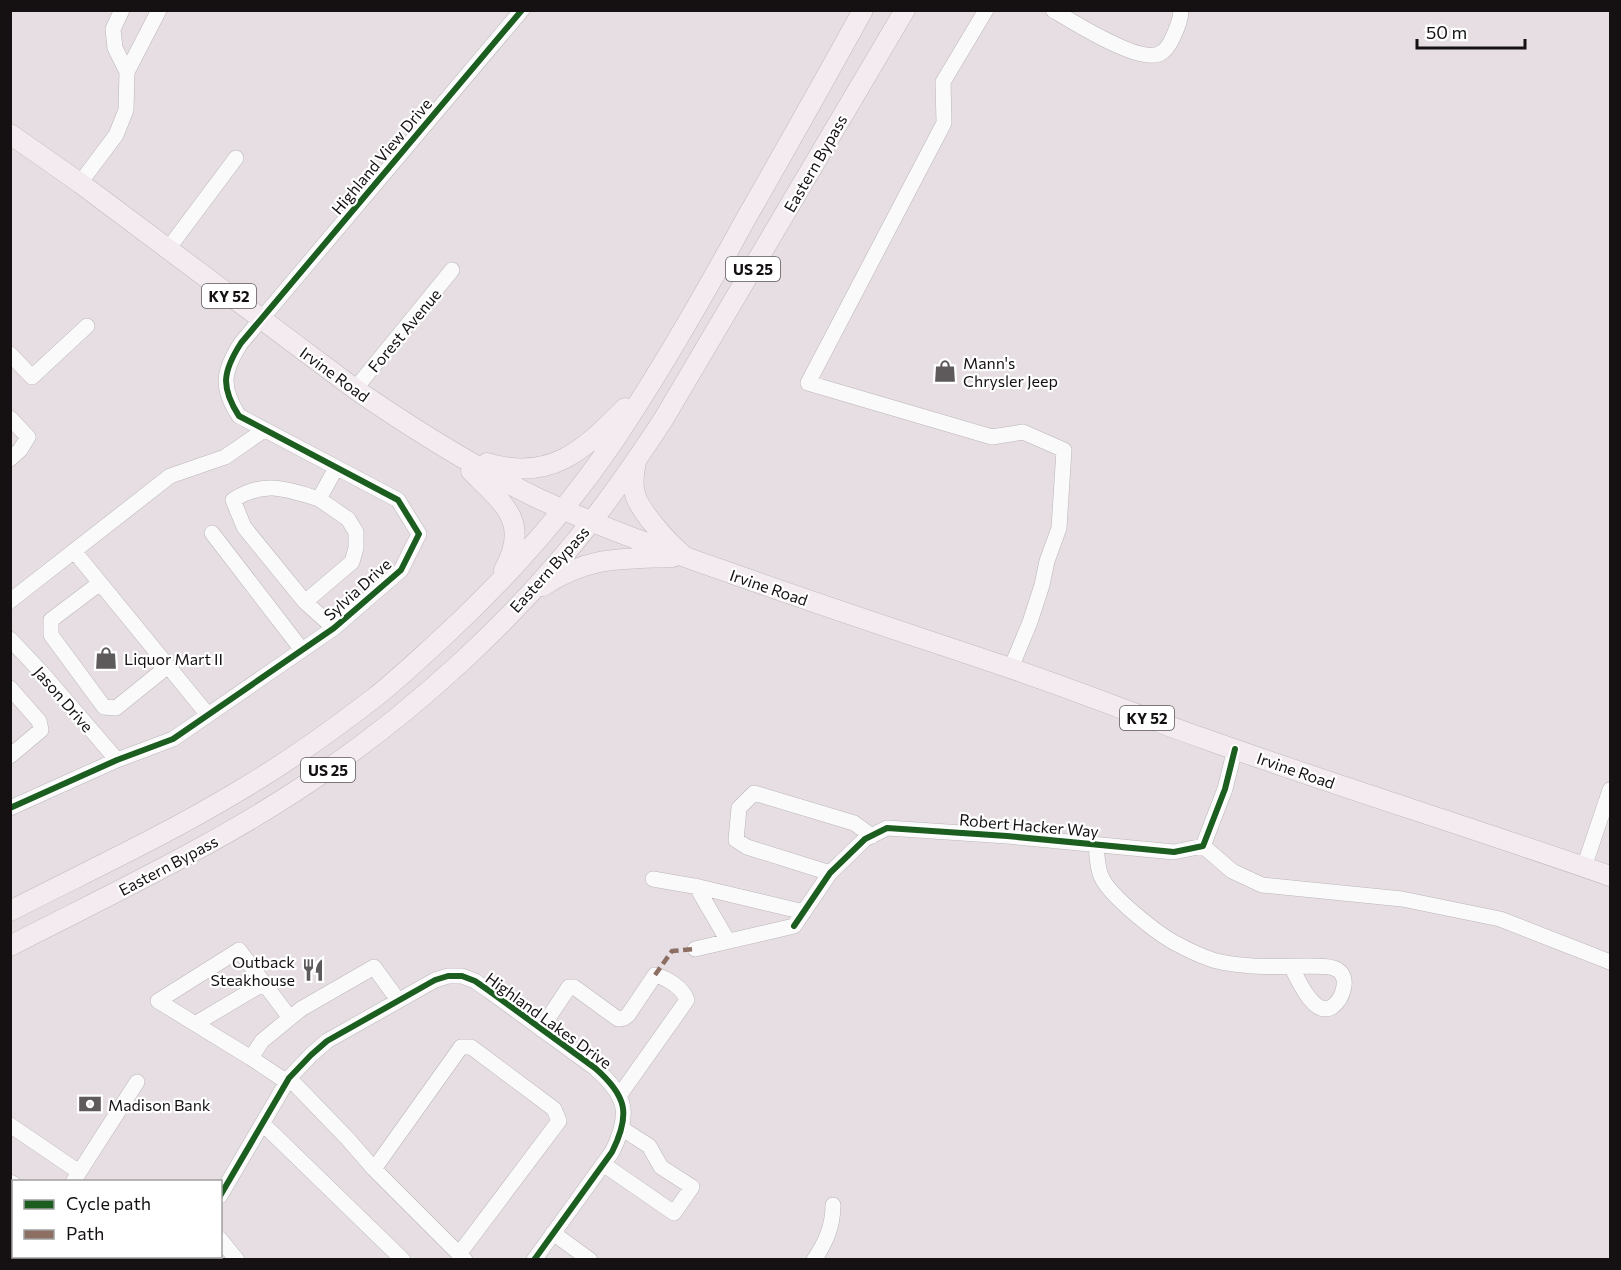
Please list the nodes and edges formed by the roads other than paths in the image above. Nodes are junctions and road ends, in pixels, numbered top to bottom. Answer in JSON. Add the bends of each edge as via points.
{"nodes":[{"id":1,"x":122,"y":10,"type":"edge"},
{"id":2,"x":159,"y":10,"type":"edge"},
{"id":3,"x":522,"y":10,"type":"edge"},
{"id":4,"x":863,"y":10,"type":"edge"},
{"id":5,"x":905,"y":10,"type":"edge"},
{"id":6,"x":986,"y":10,"type":"edge"},
{"id":7,"x":1180,"y":10,"type":"edge"},
{"id":8,"x":1056,"y":11,"type":"edge"},
{"id":9,"x":127,"y":72,"type":"junction"},
{"id":10,"x":10,"y":134,"type":"edge"},
{"id":11,"x":236,"y":159,"type":"dead end"},
{"id":12,"x":80,"y":183,"type":"junction"},
{"id":13,"x":168,"y":249,"type":"junction"},
{"id":14,"x":452,"y":270,"type":"dead end"},
{"id":15,"x":260,"y":320,"type":"junction"},
{"id":16,"x":87,"y":326,"type":"dead end"},
{"id":17,"x":10,"y":354,"type":"edge"},
{"id":18,"x":656,"y":376,"type":"junction"},
{"id":19,"x":355,"y":389,"type":"junction"},
{"id":20,"x":10,"y":418,"type":"edge"},
{"id":21,"x":264,"y":430,"type":"junction"},
{"id":22,"x":452,"y":452,"type":"junction"},
{"id":23,"x":10,"y":459,"type":"edge"},
{"id":24,"x":636,"y":461,"type":"junction"},
{"id":25,"x":336,"y":468,"type":"junction"},
{"id":26,"x":319,"y":499,"type":"junction"},
{"id":27,"x":562,"y":509,"type":"junction"},
{"id":28,"x":591,"y":521,"type":"junction"},
{"id":29,"x":212,"y":533,"type":"dead end"},
{"id":30,"x":74,"y":551,"type":"junction"},
{"id":31,"x":685,"y":557,"type":"junction"},
{"id":32,"x":100,"y":583,"type":"junction"},
{"id":33,"x":492,"y":590,"type":"junction"},
{"id":34,"x":10,"y":601,"type":"edge"},
{"id":35,"x":521,"y":601,"type":"junction"},
{"id":36,"x":305,"y":602,"type":"junction"},
{"id":37,"x":334,"y":628,"type":"junction"},
{"id":38,"x":10,"y":639,"type":"edge"},
{"id":39,"x":302,"y":651,"type":"junction"},
{"id":40,"x":168,"y":666,"type":"junction"},
{"id":41,"x":1011,"y":668,"type":"junction"},
{"id":42,"x":10,"y":688,"type":"edge"},
{"id":43,"x":208,"y":715,"type":"junction"},
{"id":44,"x":1235,"y":749,"type":"junction"},
{"id":45,"x":10,"y":756,"type":"edge"},
{"id":46,"x":117,"y":760,"type":"junction"},
{"id":47,"x":1611,"y":790,"type":"edge"},
{"id":48,"x":10,"y":808,"type":"edge"},
{"id":49,"x":872,"y":836,"type":"junction"},
{"id":50,"x":1096,"y":845,"type":"junction"},
{"id":51,"x":1203,"y":846,"type":"junction"},
{"id":52,"x":1584,"y":867,"type":"junction"},
{"id":53,"x":830,"y":873,"type":"junction"},
{"id":54,"x":1611,"y":876,"type":"edge"},
{"id":55,"x":653,"y":879,"type":"dead end"},
{"id":56,"x":696,"y":886,"type":"junction"},
{"id":57,"x":10,"y":911,"type":"edge"},
{"id":58,"x":804,"y":912,"type":"junction"},
{"id":59,"x":728,"y":941,"type":"junction"},
{"id":60,"x":10,"y":946,"type":"edge"},
{"id":61,"x":695,"y":949,"type":"dead end"},
{"id":62,"x":1611,"y":962,"type":"edge"},
{"id":63,"x":1291,"y":966,"type":"dead end"},
{"id":64,"x":264,"y":982,"type":"junction"},
{"id":65,"x":398,"y":1000,"type":"junction"},
{"id":66,"x":290,"y":1018,"type":"junction"},
{"id":67,"x":195,"y":1024,"type":"junction"},
{"id":68,"x":541,"y":1029,"type":"junction"},
{"id":69,"x":251,"y":1058,"type":"junction"},
{"id":70,"x":288,"y":1080,"type":"junction"},
{"id":71,"x":137,"y":1082,"type":"dead end"},
{"id":72,"x":619,"y":1096,"type":"junction"},
{"id":73,"x":263,"y":1124,"type":"junction"},
{"id":74,"x":10,"y":1125,"type":"edge"},
{"id":75,"x":621,"y":1128,"type":"junction"},
{"id":76,"x":603,"y":1164,"type":"junction"},
{"id":77,"x":374,"y":1169,"type":"junction"},
{"id":78,"x":76,"y":1177,"type":"edge"},
{"id":79,"x":222,"y":1193,"type":"edge"},
{"id":80,"x":833,"y":1205,"type":"dead end"},
{"id":81,"x":553,"y":1233,"type":"junction"},
{"id":82,"x":222,"y":1241,"type":"edge"},
{"id":83,"x":462,"y":1257,"type":"edge"},
{"id":84,"x":583,"y":1258,"type":"edge"},
{"id":85,"x":237,"y":1260,"type":"edge"},
{"id":86,"x":403,"y":1260,"type":"edge"},
{"id":87,"x":534,"y":1260,"type":"edge"},
{"id":88,"x":814,"y":1260,"type":"edge"}],
"edges":[{"from":1,"to":9,"type":"street","via":[[113,29],[115,48]]},
{"from":2,"to":9,"type":"street"},
{"from":3,"to":15,"type":"street","name":"Highland View Drive"},
{"from":4,"to":18,"type":"main road","name":"Eastern Bypass","number":"US 25"},
{"from":5,"to":24,"type":"main road","name":"Eastern Bypass","number":"US 25","via":[[698,363]]},
{"from":6,"to":41,"type":"street","via":[[943,82],[944,123],[808,383],[992,437],[1023,432],[1064,450],[1059,528],[1030,622]]},
{"from":7,"to":8,"type":"street","via":[[1181,18],[1169,46],[1158,55],[1143,55],[1103,39]]},
{"from":9,"to":12,"type":"street","via":[[126,110],[116,135]]},
{"from":10,"to":12,"type":"main road","name":"Irvine Road","number":"KY 52"},
{"from":11,"to":13,"type":"street"},
{"from":12,"to":13,"type":"main road","name":"Irvine Road","number":"KY 52"},
{"from":13,"to":15,"type":"main road","name":"Irvine Road","number":"KY 52"},
{"from":14,"to":19,"type":"street","name":"Forest Avenue"},
{"from":15,"to":19,"type":"main road","name":"Irvine Road","number":"KY 52"},
{"from":15,"to":21,"type":"street","name":"Sylvia Drive","via":[[230,360],[226,378],[230,401],[239,416]]},
{"from":16,"to":17,"type":"street","via":[[32,377]]},
{"from":18,"to":22,"type":"main road","via":[[592,441],[577,453],[545,467],[510,469]]},
{"from":18,"to":27,"type":"main road","name":"Eastern Bypass","number":"US 25"},
{"from":19,"to":22,"type":"main road","name":"Irvine Road","number":"KY 52"},
{"from":20,"to":23,"type":"street","via":[[28,437]]},
{"from":21,"to":25,"type":"street","name":"Sylvia Drive"},
{"from":21,"to":30,"type":"street","via":[[225,457],[170,476]]},
{"from":22,"to":27,"type":"main road","name":"Irvine Road","number":"KY 52"},
{"from":22,"to":33,"type":"main road","via":[[512,516],[514,544]]},
{"from":24,"to":28,"type":"main road","name":"Eastern Bypass","number":"US 25"},
{"from":24,"to":31,"type":"main road","via":[[634,492],[639,507]]},
{"from":25,"to":26,"type":"street"},
{"from":25,"to":37,"type":"street","name":"Sylvia Drive","via":[[398,500],[419,534],[401,570]]},
{"from":26,"to":36,"type":"street","via":[[348,519],[356,532],[356,548],[352,562]]},
{"from":26,"to":36,"type":"street","via":[[287,489],[261,488],[233,500],[244,527]]},
{"from":27,"to":28,"type":"main road","name":"Irvine Road","number":"KY 52"},
{"from":27,"to":33,"type":"main road","name":"Eastern Bypass","number":"US 25"},
{"from":28,"to":31,"type":"main road","name":"Irvine Road","number":"KY 52"},
{"from":28,"to":35,"type":"main road","name":"Eastern Bypass","number":"US 25"},
{"from":29,"to":39,"type":"street"},
{"from":30,"to":32,"type":"street"},
{"from":30,"to":34,"type":"street"},
{"from":31,"to":35,"type":"main road","via":[[611,559],[588,564],[567,572]]},
{"from":31,"to":41,"type":"main road","name":"Irvine Road","number":"KY 52"},
{"from":32,"to":40,"type":"street"},
{"from":32,"to":40,"type":"street","via":[[51,620],[51,635],[104,707],[116,708]]},
{"from":33,"to":57,"type":"main road","name":"Eastern Bypass","number":"US 25","via":[[400,676],[294,756],[175,827]]},
{"from":35,"to":60,"type":"main road","name":"Eastern Bypass","number":"US 25","via":[[412,704],[309,783],[220,837]]},
{"from":36,"to":37,"type":"street"},
{"from":37,"to":39,"type":"street","name":"Sylvia Drive"},
{"from":38,"to":46,"type":"street","name":"Jason Drive"},
{"from":39,"to":43,"type":"street","name":"Sylvia Drive"},
{"from":40,"to":43,"type":"street"},
{"from":41,"to":44,"type":"main road","name":"Irvine Road","number":"KY 52"},
{"from":42,"to":45,"type":"street","via":[[39,721],[41,730]]},
{"from":43,"to":46,"type":"street","name":"Sylvia Drive","via":[[173,739]]},
{"from":44,"to":51,"type":"street","via":[[1225,789]]},
{"from":44,"to":52,"type":"main road","name":"Irvine Road","number":"KY 52"},
{"from":46,"to":48,"type":"street","name":"Sylvia Drive"},
{"from":47,"to":52,"type":"street"},
{"from":49,"to":50,"type":"street","name":"Robert Hacker Way","via":[[887,828]]},
{"from":49,"to":53,"type":"street","name":"Robert Hacker Way"},
{"from":49,"to":53,"type":"street","via":[[854,823],[754,793],[739,808],[736,840]]},
{"from":50,"to":51,"type":"street","name":"Robert Hacker Way","via":[[1174,852]]},
{"from":50,"to":63,"type":"street","via":[[1101,877],[1117,898],[1177,945],[1215,961]]},
{"from":51,"to":62,"type":"street","via":[[1232,871],[1263,885],[1402,899],[1500,919]]},
{"from":52,"to":54,"type":"main road","name":"Irvine Road","number":"KY 52"},
{"from":53,"to":58,"type":"street","name":"Robert Hacker Way"},
{"from":55,"to":56,"type":"street"},
{"from":56,"to":58,"type":"street"},
{"from":56,"to":59,"type":"street"},
{"from":58,"to":59,"type":"street","name":"Robert Hacker Way","via":[[794,926]]},
{"from":59,"to":61,"type":"street"},
{"from":64,"to":66,"type":"street"},
{"from":64,"to":67,"type":"street"},
{"from":64,"to":67,"type":"street","via":[[239,950],[158,1001]]},
{"from":65,"to":66,"type":"street","via":[[374,967]]},
{"from":65,"to":68,"type":"street","name":"Highland Lakes Drive","via":[[435,980],[462,976],[475,981]]},
{"from":65,"to":70,"type":"street","name":"Highland Lakes Drive","via":[[327,1041]]},
{"from":66,"to":69,"type":"street","via":[[262,1041]]},
{"from":67,"to":69,"type":"street"},
{"from":68,"to":72,"type":"street","name":"Highland Lakes Drive","via":[[595,1068]]},
{"from":68,"to":72,"type":"street","via":[[569,987],[618,1019],[628,1015],[655,975],[685,993],[687,1000]]},
{"from":69,"to":70,"type":"street"},
{"from":70,"to":73,"type":"street","name":"Highland Lakes Drive"},
{"from":70,"to":77,"type":"street"},
{"from":71,"to":78,"type":"street"},
{"from":72,"to":75,"type":"street"},
{"from":73,"to":79,"type":"street","name":"Highland Lakes Drive"},
{"from":73,"to":86,"type":"street"},
{"from":74,"to":78,"type":"street"},
{"from":75,"to":76,"type":"street"},
{"from":75,"to":76,"type":"street","via":[[649,1146],[662,1167],[692,1187],[674,1213]]},
{"from":76,"to":81,"type":"street"},
{"from":77,"to":83,"type":"street"},
{"from":77,"to":83,"type":"street","via":[[461,1047],[471,1047],[554,1110],[560,1121]]},
{"from":80,"to":88,"type":"street","via":[[830,1232]]},
{"from":81,"to":84,"type":"street"},
{"from":81,"to":87,"type":"street"},
{"from":82,"to":85,"type":"street"}]}
